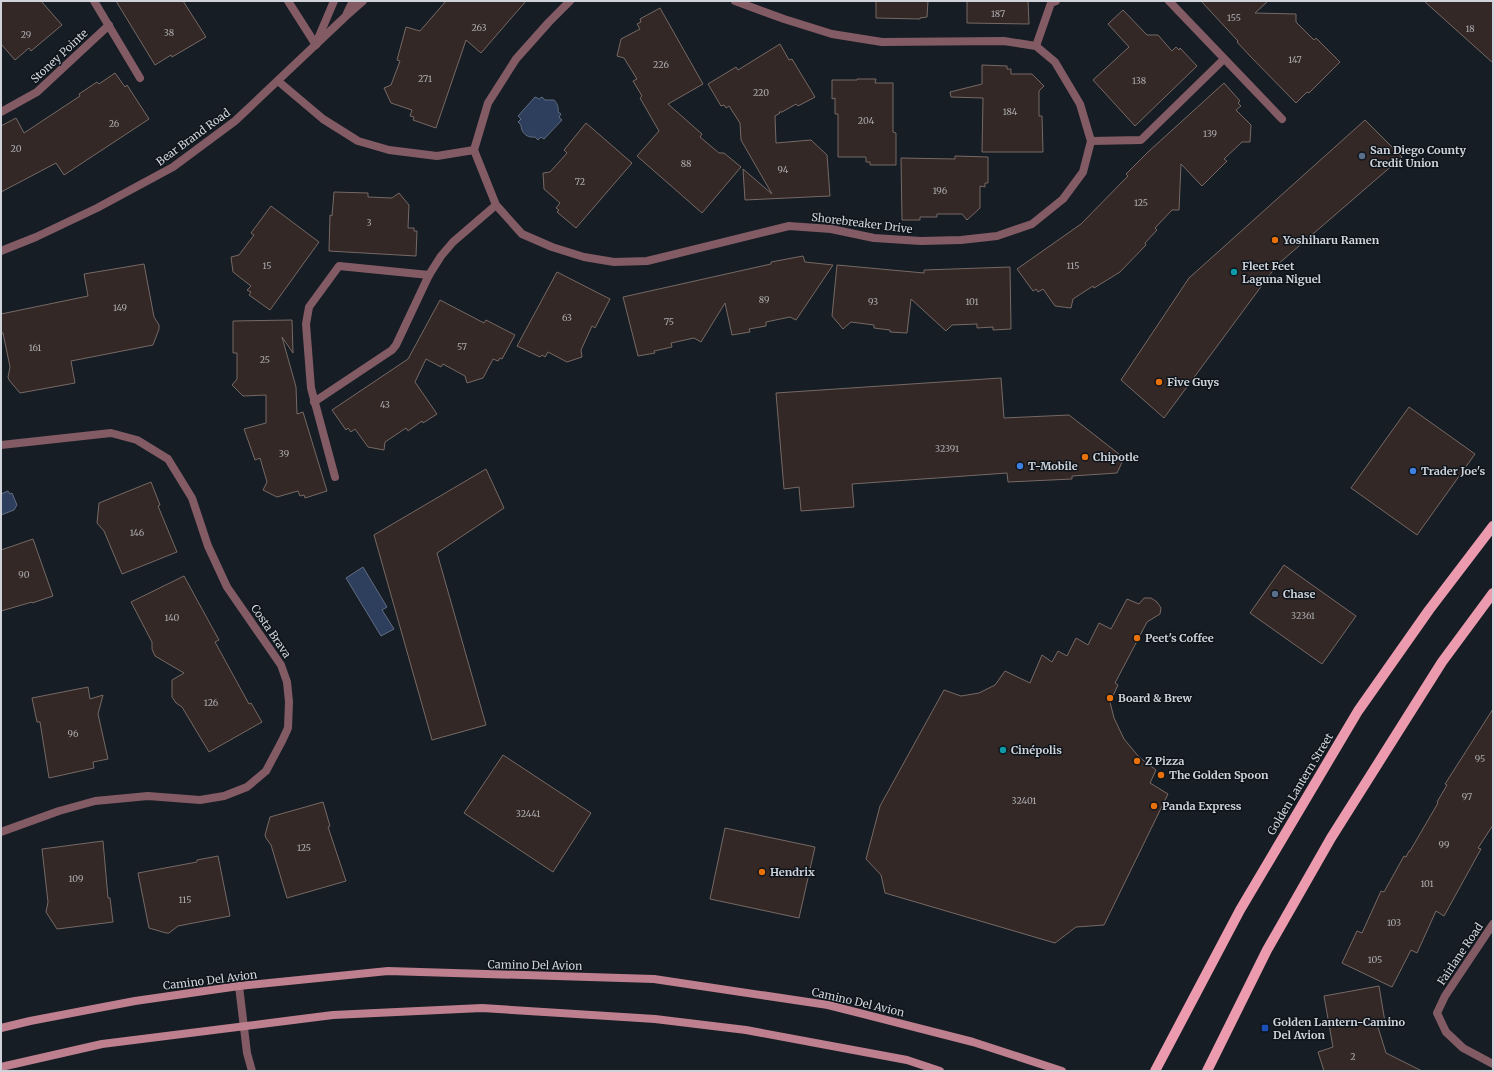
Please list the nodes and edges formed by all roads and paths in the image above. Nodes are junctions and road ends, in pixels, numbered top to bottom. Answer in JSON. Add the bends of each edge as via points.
{"nodes":[{"id":1,"x":94,"y":1,"type":"edge"},
{"id":2,"x":288,"y":1,"type":"edge"},
{"id":3,"x":334,"y":1,"type":"edge"},
{"id":4,"x":353,"y":1,"type":"edge"},
{"id":5,"x":363,"y":1,"type":"edge"},
{"id":6,"x":570,"y":1,"type":"edge"},
{"id":7,"x":735,"y":1,"type":"edge"},
{"id":8,"x":1056,"y":1,"type":"edge"},
{"id":9,"x":1169,"y":1,"type":"edge"},
{"id":10,"x":346,"y":16,"type":"junction"},
{"id":11,"x":109,"y":25,"type":"junction"},
{"id":12,"x":316,"y":45,"type":"junction"},
{"id":13,"x":1036,"y":46,"type":"junction"},
{"id":14,"x":1224,"y":59,"type":"junction"},
{"id":15,"x":140,"y":78,"type":"dead end"},
{"id":16,"x":278,"y":81,"type":"junction"},
{"id":17,"x":1,"y":112,"type":"edge"},
{"id":18,"x":1282,"y":119,"type":"dead end"},
{"id":19,"x":1091,"y":141,"type":"junction"},
{"id":20,"x":474,"y":150,"type":"junction"},
{"id":21,"x":496,"y":205,"type":"junction"},
{"id":22,"x":1,"y":251,"type":"edge"},
{"id":23,"x":429,"y":275,"type":"junction"},
{"id":24,"x":314,"y":402,"type":"junction"},
{"id":25,"x":1,"y":445,"type":"edge"},
{"id":26,"x":335,"y":477,"type":"dead end"},
{"id":27,"x":1493,"y":526,"type":"edge"},
{"id":28,"x":1493,"y":593,"type":"edge"},
{"id":29,"x":1,"y":832,"type":"edge"},
{"id":30,"x":1493,"y":924,"type":"edge"},
{"id":31,"x":239,"y":986,"type":"junction"},
{"id":32,"x":244,"y":1026,"type":"junction"},
{"id":33,"x":1,"y":1028,"type":"edge"},
{"id":34,"x":1493,"y":1064,"type":"edge"},
{"id":35,"x":1,"y":1067,"type":"edge"},
{"id":36,"x":252,"y":1071,"type":"edge"},
{"id":37,"x":940,"y":1071,"type":"edge"},
{"id":38,"x":1062,"y":1071,"type":"edge"},
{"id":39,"x":1155,"y":1071,"type":"edge"},
{"id":40,"x":1206,"y":1071,"type":"edge"}],
"edges":[{"from":1,"to":11,"type":"street"},
{"from":2,"to":12,"type":"street"},
{"from":3,"to":12,"type":"street","name":"Bear Brand Road"},
{"from":4,"to":10,"type":"street"},
{"from":5,"to":10,"type":"street","name":"Bear Brand Road"},
{"from":6,"to":20,"type":"street","via":[[516,59],[488,103]]},
{"from":7,"to":13,"type":"street","via":[[832,34],[875,41],[1004,41]]},
{"from":8,"to":13,"type":"street","via":[[1051,3]]},
{"from":9,"to":14,"type":"street"},
{"from":10,"to":12,"type":"street","name":"Bear Brand Road"},
{"from":11,"to":15,"type":"street"},
{"from":11,"to":17,"type":"street","name":"Stoney Pointe","via":[[38,92]]},
{"from":12,"to":16,"type":"street","name":"Bear Brand Road"},
{"from":13,"to":19,"type":"street","via":[[1055,62],[1069,84],[1080,104]]},
{"from":14,"to":18,"type":"street"},
{"from":14,"to":19,"type":"street","via":[[1141,140]]},
{"from":16,"to":20,"type":"street","via":[[323,119],[358,141],[389,150],[437,156]]},
{"from":16,"to":22,"type":"street","name":"Bear Brand Road","via":[[235,121],[173,167],[90,211]]},
{"from":19,"to":21,"type":"street","name":"Shorebreaker Drive","via":[[1083,172],[1062,199],[1032,224],[997,236],[961,240],[874,238],[831,229],[789,226],[647,261],[614,262],[562,251],[522,234]]},
{"from":20,"to":21,"type":"street","name":"Shorebreaker Drive"},
{"from":21,"to":23,"type":"street","via":[[454,242]]},
{"from":23,"to":24,"type":"street","via":[[392,350]]},
{"from":23,"to":24,"type":"street","via":[[339,266],[307,314],[306,338]]},
{"from":24,"to":26,"type":"street"},
{"from":25,"to":29,"type":"street","name":"Costa Brava","via":[[111,433],[137,440],[168,459],[192,498],[208,546],[227,586],[281,665],[287,682],[289,702],[288,728],[282,741],[266,770],[247,787],[224,796],[200,800],[148,796],[95,801],[58,811]]},
{"from":27,"to":39,"type":"main road","name":"Golden Lantern Street","via":[[1429,610],[1358,711],[1240,910]]},
{"from":28,"to":40,"type":"main road","via":[[1442,662],[1331,838],[1267,950]]},
{"from":30,"to":34,"type":"street","name":"Fairlane Road","via":[[1445,996],[1437,1013],[1446,1032],[1463,1048]]},
{"from":31,"to":32,"type":"street"},
{"from":31,"to":33,"type":"main road","name":"Camino Del Avion","via":[[135,1001]]},
{"from":31,"to":38,"type":"main road","name":"Camino Del Avion","via":[[388,971],[654,979],[828,1004],[973,1042]]},
{"from":32,"to":35,"type":"main road","via":[[102,1044]]},
{"from":32,"to":36,"type":"street"},
{"from":32,"to":37,"type":"main road","via":[[332,1015],[482,1008],[655,1020],[746,1030],[907,1060]]}]}
